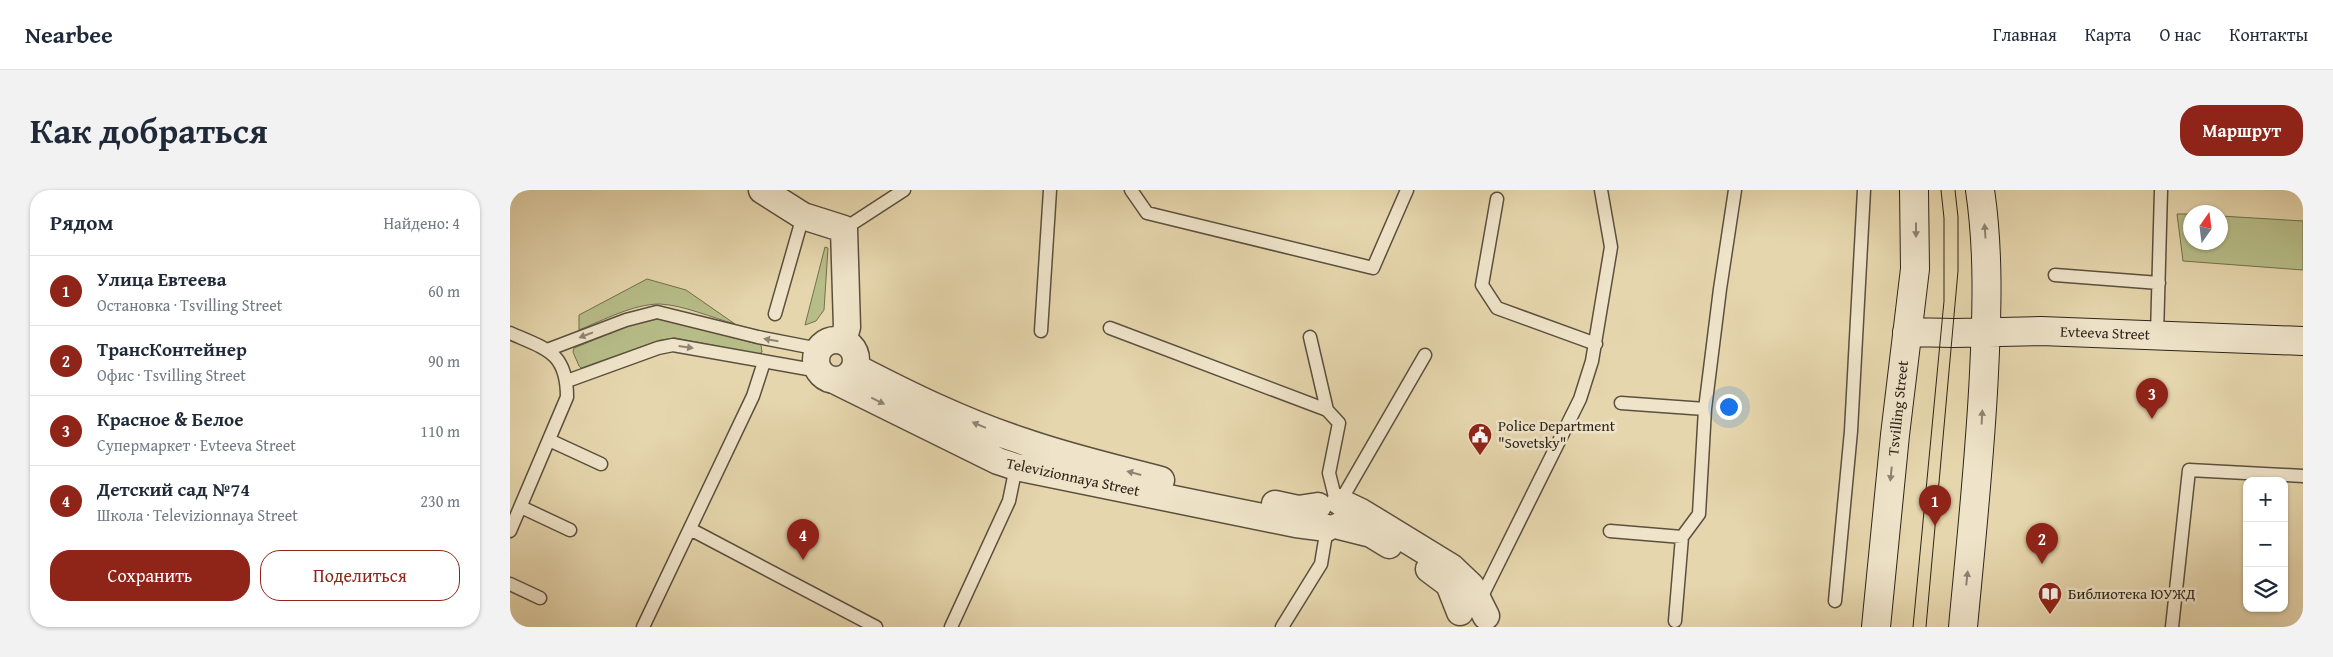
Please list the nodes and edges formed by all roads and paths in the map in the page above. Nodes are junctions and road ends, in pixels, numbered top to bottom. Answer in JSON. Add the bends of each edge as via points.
{"nodes":[{"id":1,"x":762,"y":190,"type":"edge"},
{"id":2,"x":904,"y":190,"type":"edge"},
{"id":3,"x":1050,"y":190,"type":"edge"},
{"id":4,"x":1131,"y":190,"type":"edge"},
{"id":5,"x":1406,"y":190,"type":"edge"},
{"id":6,"x":1601,"y":190,"type":"edge"},
{"id":7,"x":1735,"y":190,"type":"edge"},
{"id":8,"x":1864,"y":190,"type":"edge"},
{"id":9,"x":1914,"y":190,"type":"edge"},
{"id":10,"x":1980,"y":190,"type":"edge"},
{"id":11,"x":2161,"y":190,"type":"edge"},
{"id":12,"x":1497,"y":199,"type":"dead end"},
{"id":13,"x":803,"y":216,"type":"junction"},
{"id":14,"x":844,"y":229,"type":"junction"},
{"id":15,"x":2055,"y":275,"type":"dead end"},
{"id":16,"x":2159,"y":283,"type":"junction"},
{"id":17,"x":775,"y":314,"type":"dead end"},
{"id":18,"x":1110,"y":328,"type":"dead end"},
{"id":19,"x":1041,"y":332,"type":"dead end"},
{"id":20,"x":1907,"y":332,"type":"junction"},
{"id":21,"x":510,"y":333,"type":"edge"},
{"id":22,"x":1986,"y":333,"type":"junction"},
{"id":23,"x":2157,"y":335,"type":"junction"},
{"id":24,"x":1310,"y":338,"type":"dead end"},
{"id":25,"x":2303,"y":341,"type":"edge"},
{"id":26,"x":1596,"y":344,"type":"junction"},
{"id":27,"x":547,"y":350,"type":"junction"},
{"id":28,"x":1425,"y":355,"type":"dead end"},
{"id":29,"x":764,"y":362,"type":"junction"},
{"id":30,"x":834,"y":362,"type":"junction"},
{"id":31,"x":567,"y":381,"type":"junction"},
{"id":32,"x":1621,"y":403,"type":"dead end"},
{"id":33,"x":1706,"y":408,"type":"junction"},
{"id":34,"x":1327,"y":410,"type":"junction"},
{"id":35,"x":549,"y":440,"type":"junction"},
{"id":36,"x":601,"y":464,"type":"dead end"},
{"id":37,"x":1016,"y":467,"type":"junction"},
{"id":38,"x":2303,"y":476,"type":"edge"},
{"id":39,"x":520,"y":507,"type":"junction"},
{"id":40,"x":1332,"y":513,"type":"junction"},
{"id":41,"x":690,"y":529,"type":"junction"},
{"id":42,"x":510,"y":530,"type":"edge"},
{"id":43,"x":570,"y":530,"type":"dead end"},
{"id":44,"x":1610,"y":531,"type":"dead end"},
{"id":45,"x":1682,"y":537,"type":"junction"},
{"id":46,"x":510,"y":584,"type":"edge"},
{"id":47,"x":540,"y":598,"type":"dead end"},
{"id":48,"x":1835,"y":601,"type":"dead end"},
{"id":49,"x":1479,"y":619,"type":"edge"},
{"id":50,"x":1674,"y":621,"type":"dead end"},
{"id":51,"x":643,"y":627,"type":"edge"},
{"id":52,"x":876,"y":627,"type":"edge"},
{"id":53,"x":951,"y":627,"type":"edge"},
{"id":54,"x":1282,"y":627,"type":"edge"},
{"id":55,"x":1876,"y":627,"type":"edge"},
{"id":56,"x":1963,"y":627,"type":"edge"},
{"id":57,"x":2172,"y":627,"type":"edge"}],
"edges":[{"from":1,"to":13,"type":"street"},
{"from":2,"to":14,"type":"lane"},
{"from":3,"to":19,"type":"lane"},
{"from":4,"to":5,"type":"lane","via":[[1147,213],[1373,268]]},
{"from":6,"to":26,"type":"lane","via":[[1611,247]]},
{"from":7,"to":33,"type":"lane"},
{"from":8,"to":48,"type":"lane","via":[[1851,430]]},
{"from":9,"to":20,"type":"main road","name":"Tsvilling Street","one_way":true,"via":[[1916,270]]},
{"from":22,"to":10,"type":"main road","one_way":true,"via":[[1987,272]]},
{"from":11,"to":16,"type":"lane"},
{"from":12,"to":26,"type":"lane","via":[[1482,285],[1497,308]]},
{"from":13,"to":14,"type":"street"},
{"from":13,"to":17,"type":"lane"},
{"from":14,"to":30,"type":"street","via":[[847,326]]},
{"from":15,"to":16,"type":"lane"},
{"from":16,"to":23,"type":"lane"},
{"from":18,"to":34,"type":"lane"},
{"from":20,"to":22,"type":"main road","name":"Evteeva Street"},
{"from":20,"to":55,"type":"main road","name":"Tsvilling Street","one_way":true},
{"from":21,"to":27,"type":"lane"},
{"from":22,"to":23,"type":"main road","name":"Evteeva Street","via":[[2041,331]]},
{"from":56,"to":22,"type":"main road","one_way":true,"via":[[1981,439]]},
{"from":23,"to":25,"type":"main road","name":"Evteeva Street"},
{"from":24,"to":34,"type":"lane"},
{"from":26,"to":49,"type":"lane","via":[[1580,399]]},
{"from":30,"to":27,"type":"lane","one_way":true,"via":[[657,312],[626,320]]},
{"from":27,"to":31,"type":"lane","via":[[561,361]]},
{"from":28,"to":40,"type":"lane"},
{"from":29,"to":30,"type":"lane"},
{"from":31,"to":29,"type":"lane","one_way":true,"via":[[673,345]]},
{"from":29,"to":41,"type":"lane","via":[[753,396]]},
{"from":30,"to":37,"type":"street","name":"Televizionnaya Street","one_way":true,"via":[[998,461]]},
{"from":40,"to":30,"type":"street","name":"Televizionnaya Street","one_way":true,"via":[[1172,483],[1056,452],[990,430]]},
{"from":31,"to":35,"type":"lane","via":[[567,397]]},
{"from":32,"to":33,"type":"lane"},
{"from":33,"to":45,"type":"lane","via":[[1699,514]]},
{"from":34,"to":40,"type":"lane","via":[[1339,423],[1330,473]]},
{"from":35,"to":36,"type":"lane"},
{"from":35,"to":39,"type":"lane"},
{"from":37,"to":40,"type":"street","name":"Televizionnaya Street","via":[[1296,524]]},
{"from":37,"to":53,"type":"lane","via":[[1009,501]]},
{"from":38,"to":57,"type":"lane","via":[[2189,470]]},
{"from":39,"to":42,"type":"lane"},
{"from":39,"to":43,"type":"lane"},
{"from":40,"to":49,"type":"street","name":"Televizionnaya Street","via":[[1439,576]]},
{"from":40,"to":54,"type":"lane","via":[[1321,564]]},
{"from":41,"to":51,"type":"lane"},
{"from":41,"to":52,"type":"lane"},
{"from":44,"to":45,"type":"lane"},
{"from":45,"to":50,"type":"lane"},
{"from":46,"to":47,"type":"lane"}]}
